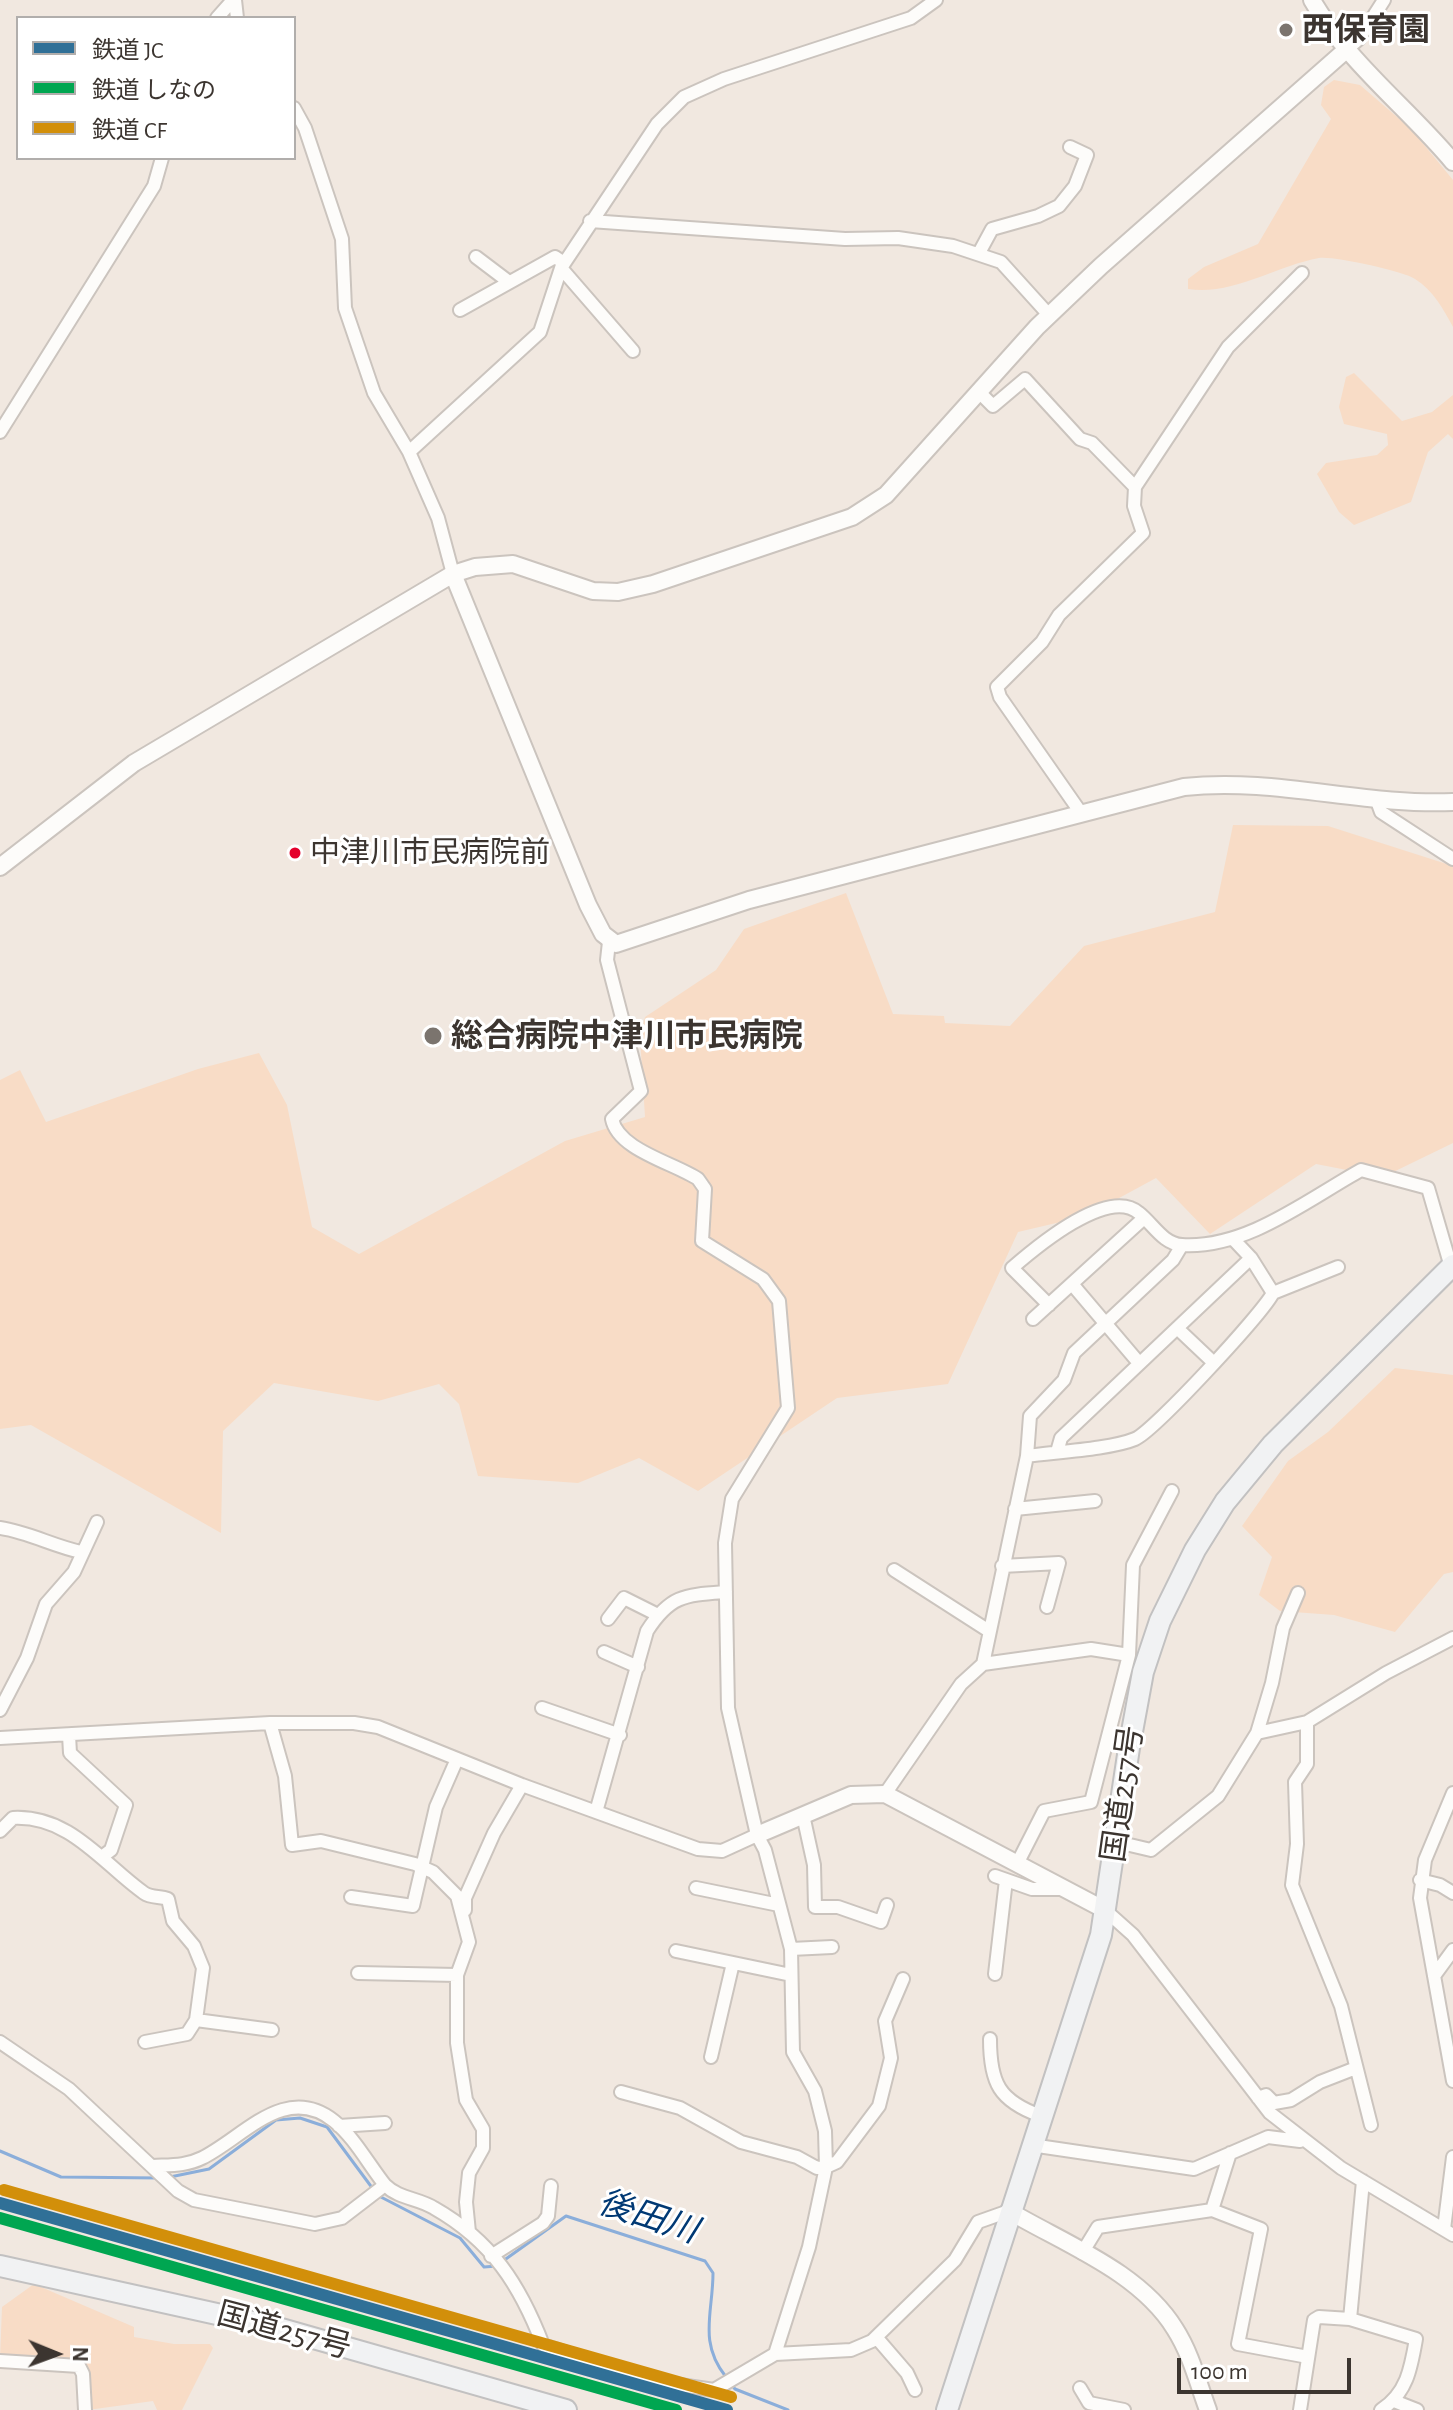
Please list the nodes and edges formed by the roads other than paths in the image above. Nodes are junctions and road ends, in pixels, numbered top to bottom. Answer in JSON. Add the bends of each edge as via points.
{"nodes":[{"id":1,"x":234,"y":0,"type":"edge"},
{"id":2,"x":936,"y":0,"type":"edge"},
{"id":3,"x":1312,"y":0,"type":"edge"},
{"id":4,"x":1384,"y":0,"type":"edge"},
{"id":5,"x":219,"y":16,"type":"edge"},
{"id":6,"x":1346,"y":50,"type":"junction"},
{"id":7,"x":296,"y":112,"type":"edge"},
{"id":8,"x":1070,"y":147,"type":"dead end"},
{"id":9,"x":161,"y":160,"type":"edge"},
{"id":10,"x":1453,"y":162,"type":"edge"},
{"id":11,"x":590,"y":221,"type":"junction"},
{"id":12,"x":979,"y":253,"type":"junction"},
{"id":13,"x":476,"y":257,"type":"dead end"},
{"id":14,"x":563,"y":266,"type":"junction"},
{"id":15,"x":1302,"y":273,"type":"dead end"},
{"id":16,"x":509,"y":282,"type":"junction"},
{"id":17,"x":460,"y":310,"type":"dead end"},
{"id":18,"x":1049,"y":315,"type":"junction"},
{"id":19,"x":633,"y":351,"type":"dead end"},
{"id":20,"x":979,"y":392,"type":"junction"},
{"id":21,"x":0,"y":432,"type":"edge"},
{"id":22,"x":409,"y":452,"type":"junction"},
{"id":23,"x":1135,"y":487,"type":"junction"},
{"id":24,"x":453,"y":574,"type":"junction"},
{"id":25,"x":1377,"y":801,"type":"junction"},
{"id":26,"x":1453,"y":802,"type":"edge"},
{"id":27,"x":1081,"y":813,"type":"junction"},
{"id":28,"x":1453,"y":859,"type":"edge"},
{"id":29,"x":0,"y":867,"type":"edge"},
{"id":30,"x":609,"y":942,"type":"junction"},
{"id":31,"x":1144,"y":1218,"type":"junction"},
{"id":32,"x":1234,"y":1240,"type":"junction"},
{"id":33,"x":1182,"y":1245,"type":"junction"},
{"id":34,"x":1251,"y":1258,"type":"junction"},
{"id":35,"x":1452,"y":1266,"type":"edge"},
{"id":36,"x":1338,"y":1267,"type":"dead end"},
{"id":37,"x":1072,"y":1284,"type":"junction"},
{"id":38,"x":1273,"y":1293,"type":"junction"},
{"id":39,"x":1049,"y":1305,"type":"junction"},
{"id":40,"x":1033,"y":1319,"type":"dead end"},
{"id":41,"x":1107,"y":1322,"type":"junction"},
{"id":42,"x":1177,"y":1328,"type":"junction"},
{"id":43,"x":1139,"y":1363,"type":"junction"},
{"id":44,"x":1214,"y":1363,"type":"junction"},
{"id":45,"x":1057,"y":1452,"type":"junction"},
{"id":46,"x":1027,"y":1456,"type":"junction"},
{"id":47,"x":1172,"y":1491,"type":"dead end"},
{"id":48,"x":1095,"y":1501,"type":"dead end"},
{"id":49,"x":1015,"y":1509,"type":"junction"},
{"id":50,"x":97,"y":1522,"type":"dead end"},
{"id":51,"x":0,"y":1528,"type":"edge"},
{"id":52,"x":81,"y":1552,"type":"junction"},
{"id":53,"x":1002,"y":1566,"type":"junction"},
{"id":54,"x":894,"y":1570,"type":"dead end"},
{"id":55,"x":726,"y":1592,"type":"junction"},
{"id":56,"x":1298,"y":1593,"type":"dead end"},
{"id":57,"x":1047,"y":1607,"type":"dead end"},
{"id":58,"x":658,"y":1615,"type":"junction"},
{"id":59,"x":608,"y":1619,"type":"dead end"},
{"id":60,"x":989,"y":1631,"type":"junction"},
{"id":61,"x":1453,"y":1638,"type":"edge"},
{"id":62,"x":604,"y":1652,"type":"dead end"},
{"id":63,"x":1129,"y":1655,"type":"junction"},
{"id":64,"x":983,"y":1664,"type":"junction"},
{"id":65,"x":638,"y":1667,"type":"junction"},
{"id":66,"x":542,"y":1708,"type":"dead end"},
{"id":67,"x":0,"y":1710,"type":"edge"},
{"id":68,"x":1307,"y":1722,"type":"junction"},
{"id":69,"x":270,"y":1723,"type":"junction"},
{"id":70,"x":1257,"y":1733,"type":"junction"},
{"id":71,"x":69,"y":1735,"type":"junction"},
{"id":72,"x":620,"y":1735,"type":"junction"},
{"id":73,"x":0,"y":1738,"type":"edge"},
{"id":74,"x":457,"y":1759,"type":"junction"},
{"id":75,"x":522,"y":1785,"type":"junction"},
{"id":76,"x":1453,"y":1793,"type":"edge"},
{"id":77,"x":885,"y":1794,"type":"junction"},
{"id":78,"x":596,"y":1812,"type":"junction"},
{"id":79,"x":803,"y":1815,"type":"junction"},
{"id":80,"x":0,"y":1831,"type":"edge"},
{"id":81,"x":757,"y":1835,"type":"junction"},
{"id":82,"x":1117,"y":1842,"type":"junction"},
{"id":83,"x":103,"y":1856,"type":"junction"},
{"id":84,"x":1018,"y":1862,"type":"junction"},
{"id":85,"x":423,"y":1868,"type":"junction"},
{"id":86,"x":1420,"y":1880,"type":"junction"},
{"id":87,"x":696,"y":1888,"type":"dead end"},
{"id":88,"x":1066,"y":1888,"type":"junction"},
{"id":89,"x":1453,"y":1893,"type":"edge"},
{"id":90,"x":351,"y":1897,"type":"dead end"},
{"id":91,"x":779,"y":1905,"type":"junction"},
{"id":92,"x":887,"y":1905,"type":"dead end"},
{"id":93,"x":1105,"y":1910,"type":"junction"},
{"id":94,"x":464,"y":1917,"type":"junction"},
{"id":95,"x":832,"y":1947,"type":"dead end"},
{"id":96,"x":791,"y":1949,"type":"junction"},
{"id":97,"x":1453,"y":1950,"type":"edge"},
{"id":98,"x":676,"y":1951,"type":"dead end"},
{"id":99,"x":733,"y":1963,"type":"junction"},
{"id":100,"x":358,"y":1973,"type":"dead end"},
{"id":101,"x":995,"y":1974,"type":"dead end"},
{"id":102,"x":457,"y":1975,"type":"junction"},
{"id":103,"x":791,"y":1975,"type":"junction"},
{"id":104,"x":1434,"y":1976,"type":"junction"},
{"id":105,"x":903,"y":1979,"type":"dead end"},
{"id":106,"x":196,"y":2020,"type":"junction"},
{"id":107,"x":272,"y":2030,"type":"dead end"},
{"id":108,"x":1449,"y":2036,"type":"edge"},
{"id":109,"x":990,"y":2039,"type":"dead end"},
{"id":110,"x":0,"y":2042,"type":"edge"},
{"id":111,"x":145,"y":2042,"type":"dead end"},
{"id":112,"x":711,"y":2057,"type":"dead end"},
{"id":113,"x":1356,"y":2068,"type":"junction"},
{"id":114,"x":1453,"y":2081,"type":"edge"},
{"id":115,"x":621,"y":2092,"type":"dead end"},
{"id":116,"x":1258,"y":2098,"type":"junction"},
{"id":117,"x":1041,"y":2116,"type":"junction"},
{"id":118,"x":385,"y":2123,"type":"dead end"},
{"id":119,"x":1371,"y":2125,"type":"dead end"},
{"id":120,"x":339,"y":2126,"type":"junction"},
{"id":121,"x":1302,"y":2141,"type":"junction"},
{"id":122,"x":1031,"y":2145,"type":"junction"},
{"id":123,"x":1230,"y":2153,"type":"junction"},
{"id":124,"x":1453,"y":2157,"type":"edge"},
{"id":125,"x":826,"y":2167,"type":"junction"},
{"id":126,"x":154,"y":2168,"type":"junction"},
{"id":127,"x":1363,"y":2181,"type":"junction"},
{"id":128,"x":551,"y":2186,"type":"dead end"},
{"id":129,"x":379,"y":2189,"type":"junction"},
{"id":130,"x":1212,"y":2210,"type":"junction"},
{"id":131,"x":1009,"y":2211,"type":"junction"},
{"id":132,"x":469,"y":2232,"type":"junction"},
{"id":133,"x":1449,"y":2232,"type":"edge"},
{"id":134,"x":1082,"y":2253,"type":"junction"},
{"id":135,"x":493,"y":2257,"type":"junction"},
{"id":136,"x":0,"y":2266,"type":"edge"},
{"id":137,"x":1350,"y":2319,"type":"junction"},
{"id":138,"x":876,"y":2337,"type":"junction"},
{"id":139,"x":775,"y":2354,"type":"junction"},
{"id":140,"x":1308,"y":2357,"type":"junction"},
{"id":141,"x":0,"y":2361,"type":"edge"},
{"id":142,"x":1080,"y":2388,"type":"dead end"},
{"id":143,"x":915,"y":2390,"type":"dead end"},
{"id":144,"x":1394,"y":2401,"type":"junction"},
{"id":145,"x":85,"y":2410,"type":"edge"},
{"id":146,"x":566,"y":2410,"type":"edge"},
{"id":147,"x":947,"y":2410,"type":"edge"},
{"id":148,"x":1124,"y":2410,"type":"edge"},
{"id":149,"x":1208,"y":2410,"type":"edge"},
{"id":150,"x":1300,"y":2410,"type":"edge"},
{"id":151,"x":1381,"y":2410,"type":"edge"},
{"id":152,"x":1417,"y":2410,"type":"edge"}],
"edges":[{"from":1,"to":5,"type":"street"},
{"from":2,"to":11,"type":"street","via":[[911,18],[684,97],[657,124]]},
{"from":3,"to":6,"type":"street"},
{"from":4,"to":6,"type":"street"},
{"from":6,"to":10,"type":"street"},
{"from":6,"to":18,"type":"street"},
{"from":7,"to":22,"type":"street","via":[[342,239],[345,308],[374,393]]},
{"from":8,"to":12,"type":"street","via":[[1087,155],[1068,197],[1038,216],[992,229]]},
{"from":9,"to":21,"type":"street","via":[[154,186]]},
{"from":11,"to":12,"type":"street","via":[[898,238]]},
{"from":11,"to":14,"type":"street"},
{"from":12,"to":18,"type":"street","via":[[1001,262]]},
{"from":13,"to":16,"type":"street"},
{"from":14,"to":16,"type":"street","via":[[555,257]]},
{"from":14,"to":19,"type":"street"},
{"from":14,"to":22,"type":"street","via":[[540,332]]},
{"from":15,"to":23,"type":"street","via":[[1228,347]]},
{"from":16,"to":17,"type":"street"},
{"from":18,"to":20,"type":"street"},
{"from":20,"to":23,"type":"street","via":[[993,406],[1025,379],[1080,439],[1092,443]]},
{"from":20,"to":24,"type":"street","via":[[886,495],[835,524],[618,592],[593,591],[513,564]]},
{"from":22,"to":24,"type":"street","via":[[438,518]]},
{"from":23,"to":27,"type":"street","via":[[1134,506],[1143,533],[1059,615],[1042,642],[997,687]]},
{"from":24,"to":29,"type":"street","via":[[134,763]]},
{"from":24,"to":30,"type":"street","via":[[588,905]]},
{"from":25,"to":26,"type":"street"},
{"from":25,"to":27,"type":"street","via":[[1203,785]]},
{"from":25,"to":28,"type":"street","via":[[1381,812]]},
{"from":27,"to":30,"type":"street"},
{"from":30,"to":55,"type":"street","via":[[607,960],[641,1091],[612,1119],[614,1128],[627,1142],[698,1179],[705,1189],[702,1241],[763,1279],[779,1301],[788,1408],[732,1499],[725,1543]]},
{"from":31,"to":33,"type":"street","via":[[1170,1243]]},
{"from":31,"to":37,"type":"street"},
{"from":31,"to":39,"type":"street","via":[[1137,1210],[1119,1206],[1063,1225],[1012,1268]]},
{"from":32,"to":33,"type":"street"},
{"from":32,"to":34,"type":"street"},
{"from":32,"to":35,"type":"street","via":[[1361,1170],[1428,1188]]},
{"from":33,"to":41,"type":"street","via":[[1173,1260]]},
{"from":34,"to":38,"type":"street"},
{"from":34,"to":42,"type":"street"},
{"from":35,"to":82,"type":"highway","name":"国道257号","via":[[1273,1444],[1209,1524],[1165,1609],[1143,1672]]},
{"from":36,"to":38,"type":"street"},
{"from":37,"to":39,"type":"street"},
{"from":37,"to":41,"type":"street"},
{"from":38,"to":44,"type":"street"},
{"from":39,"to":40,"type":"street"},
{"from":41,"to":43,"type":"street"},
{"from":41,"to":46,"type":"street","via":[[1074,1353],[1064,1380],[1030,1416]]},
{"from":42,"to":43,"type":"street"},
{"from":42,"to":44,"type":"street"},
{"from":43,"to":45,"type":"street","via":[[1061,1438]]},
{"from":44,"to":45,"type":"street","via":[[1137,1439]]},
{"from":45,"to":46,"type":"street"},
{"from":46,"to":49,"type":"street"},
{"from":47,"to":63,"type":"street","via":[[1133,1565]]},
{"from":48,"to":49,"type":"street"},
{"from":49,"to":53,"type":"street"},
{"from":50,"to":52,"type":"street"},
{"from":51,"to":52,"type":"street"},
{"from":52,"to":67,"type":"street","via":[[74,1572],[46,1604],[27,1658]]},
{"from":53,"to":57,"type":"street","via":[[1059,1563]]},
{"from":53,"to":60,"type":"street"},
{"from":54,"to":60,"type":"street"},
{"from":55,"to":58,"type":"street","via":[[674,1600]]},
{"from":55,"to":81,"type":"street","via":[[728,1708]]},
{"from":56,"to":70,"type":"street","via":[[1283,1628]]},
{"from":58,"to":59,"type":"street","via":[[624,1598]]},
{"from":58,"to":65,"type":"street","via":[[647,1631]]},
{"from":60,"to":64,"type":"street"},
{"from":61,"to":68,"type":"street"},
{"from":62,"to":65,"type":"street"},
{"from":63,"to":64,"type":"street","via":[[1091,1649]]},
{"from":63,"to":84,"type":"street","via":[[1091,1802],[1044,1811]]},
{"from":64,"to":77,"type":"street","via":[[961,1684]]},
{"from":65,"to":72,"type":"street"},
{"from":66,"to":72,"type":"street"},
{"from":68,"to":70,"type":"street"},
{"from":68,"to":113,"type":"street","via":[[1307,1764],[1295,1782],[1292,1885],[1341,2006]]},
{"from":69,"to":71,"type":"street"},
{"from":69,"to":74,"type":"street","via":[[378,1727]]},
{"from":69,"to":85,"type":"street","via":[[285,1776],[292,1845],[321,1841]]},
{"from":70,"to":82,"type":"street","via":[[1218,1796],[1184,1825],[1151,1850]]},
{"from":71,"to":73,"type":"street"},
{"from":71,"to":83,"type":"street","via":[[70,1753],[126,1805],[111,1850]]},
{"from":72,"to":78,"type":"street"},
{"from":74,"to":75,"type":"street"},
{"from":74,"to":85,"type":"street","via":[[436,1807]]},
{"from":75,"to":78,"type":"street"},
{"from":75,"to":94,"type":"street","via":[[465,1898]]},
{"from":76,"to":86,"type":"street"},
{"from":77,"to":79,"type":"street","via":[[862,1792]]},
{"from":77,"to":84,"type":"street"},
{"from":78,"to":81,"type":"street","via":[[712,1852]]},
{"from":79,"to":81,"type":"street"},
{"from":79,"to":92,"type":"street","via":[[814,1865],[815,1907],[838,1907],[881,1922]]},
{"from":80,"to":83,"type":"street","via":[[13,1818],[26,1817],[69,1832]]},
{"from":81,"to":91,"type":"street"},
{"from":82,"to":93,"type":"highway","name":"国道257号"},
{"from":83,"to":106,"type":"street","via":[[145,1893],[168,1899],[173,1921],[194,1946],[203,1968]]},
{"from":84,"to":88,"type":"street"},
{"from":85,"to":90,"type":"street","via":[[413,1906]]},
{"from":85,"to":94,"type":"street","via":[[457,1896]]},
{"from":86,"to":89,"type":"street"},
{"from":86,"to":104,"type":"street"},
{"from":87,"to":91,"type":"street"},
{"from":88,"to":93,"type":"street"},
{"from":88,"to":101,"type":"street","via":[[1032,1889],[1000,1878]]},
{"from":91,"to":96,"type":"street"},
{"from":93,"to":116,"type":"street","via":[[1133,1935]]},
{"from":93,"to":117,"type":"highway","name":"国道257号"},
{"from":94,"to":102,"type":"street","via":[[468,1952]]},
{"from":95,"to":96,"type":"street"},
{"from":96,"to":103,"type":"street"},
{"from":97,"to":104,"type":"street"},
{"from":98,"to":99,"type":"street"},
{"from":99,"to":103,"type":"street"},
{"from":99,"to":112,"type":"street"},
{"from":100,"to":102,"type":"street"},
{"from":102,"to":132,"type":"street","via":[[454,2009],[466,2100],[483,2129],[483,2148],[469,2173]]},
{"from":103,"to":125,"type":"street","via":[[793,2052],[815,2091],[825,2131]]},
{"from":104,"to":108,"type":"street"},
{"from":105,"to":125,"type":"street","via":[[885,2021],[891,2058],[879,2106],[837,2162]]},
{"from":106,"to":107,"type":"street"},
{"from":106,"to":111,"type":"street","via":[[187,2034]]},
{"from":108,"to":114,"type":"street"},
{"from":109,"to":117,"type":"street","via":[[990,2070],[1007,2100]]},
{"from":110,"to":126,"type":"street","via":[[69,2089]]},
{"from":113,"to":116,"type":"street","via":[[1282,2104],[1266,2095]]},
{"from":113,"to":119,"type":"street"},
{"from":115,"to":125,"type":"street","via":[[680,2108],[741,2142]]},
{"from":116,"to":121,"type":"street"},
{"from":117,"to":122,"type":"highway","name":"国道257号"},
{"from":118,"to":120,"type":"street"},
{"from":120,"to":126,"type":"street","via":[[313,2110],[281,2110],[265,2115],[201,2159]]},
{"from":120,"to":129,"type":"street"},
{"from":121,"to":123,"type":"street","via":[[1268,2137]]},
{"from":121,"to":127,"type":"street"},
{"from":122,"to":123,"type":"street","via":[[1194,2169]]},
{"from":122,"to":131,"type":"highway","name":"国道257号"},
{"from":123,"to":130,"type":"street"},
{"from":124,"to":133,"type":"street"},
{"from":125,"to":139,"type":"street","via":[[809,2247]]},
{"from":126,"to":129,"type":"street","via":[[174,2187],[208,2205],[306,2225],[342,2218]]},
{"from":127,"to":133,"type":"street"},
{"from":127,"to":137,"type":"street"},
{"from":128,"to":135,"type":"street","via":[[543,2223]]},
{"from":129,"to":132,"type":"street","via":[[432,2206]]},
{"from":130,"to":134,"type":"street","via":[[1098,2227]]},
{"from":130,"to":140,"type":"street","via":[[1261,2229],[1238,2344]]},
{"from":131,"to":134,"type":"street"},
{"from":131,"to":138,"type":"street","via":[[978,2222],[955,2260]]},
{"from":131,"to":147,"type":"highway","name":"国道257号"},
{"from":132,"to":135,"type":"street"},
{"from":134,"to":149,"type":"street","via":[[1124,2278],[1164,2313],[1190,2360]]},
{"from":135,"to":139,"type":"street","via":[[525,2298],[543,2345],[653,2381],[714,2390]]},
{"from":136,"to":146,"type":"highway","name":"国道257号","via":[[271,2326]]},
{"from":137,"to":140,"type":"street","via":[[1314,2320]]},
{"from":137,"to":144,"type":"street","via":[[1416,2339],[1410,2370]]},
{"from":138,"to":139,"type":"street","via":[[851,2350]]},
{"from":138,"to":143,"type":"street"},
{"from":140,"to":150,"type":"street"},
{"from":141,"to":145,"type":"street","via":[[79,2366]]},
{"from":142,"to":148,"type":"street","via":[[1089,2403]]},
{"from":144,"to":151,"type":"street"},
{"from":144,"to":152,"type":"street"}]}
